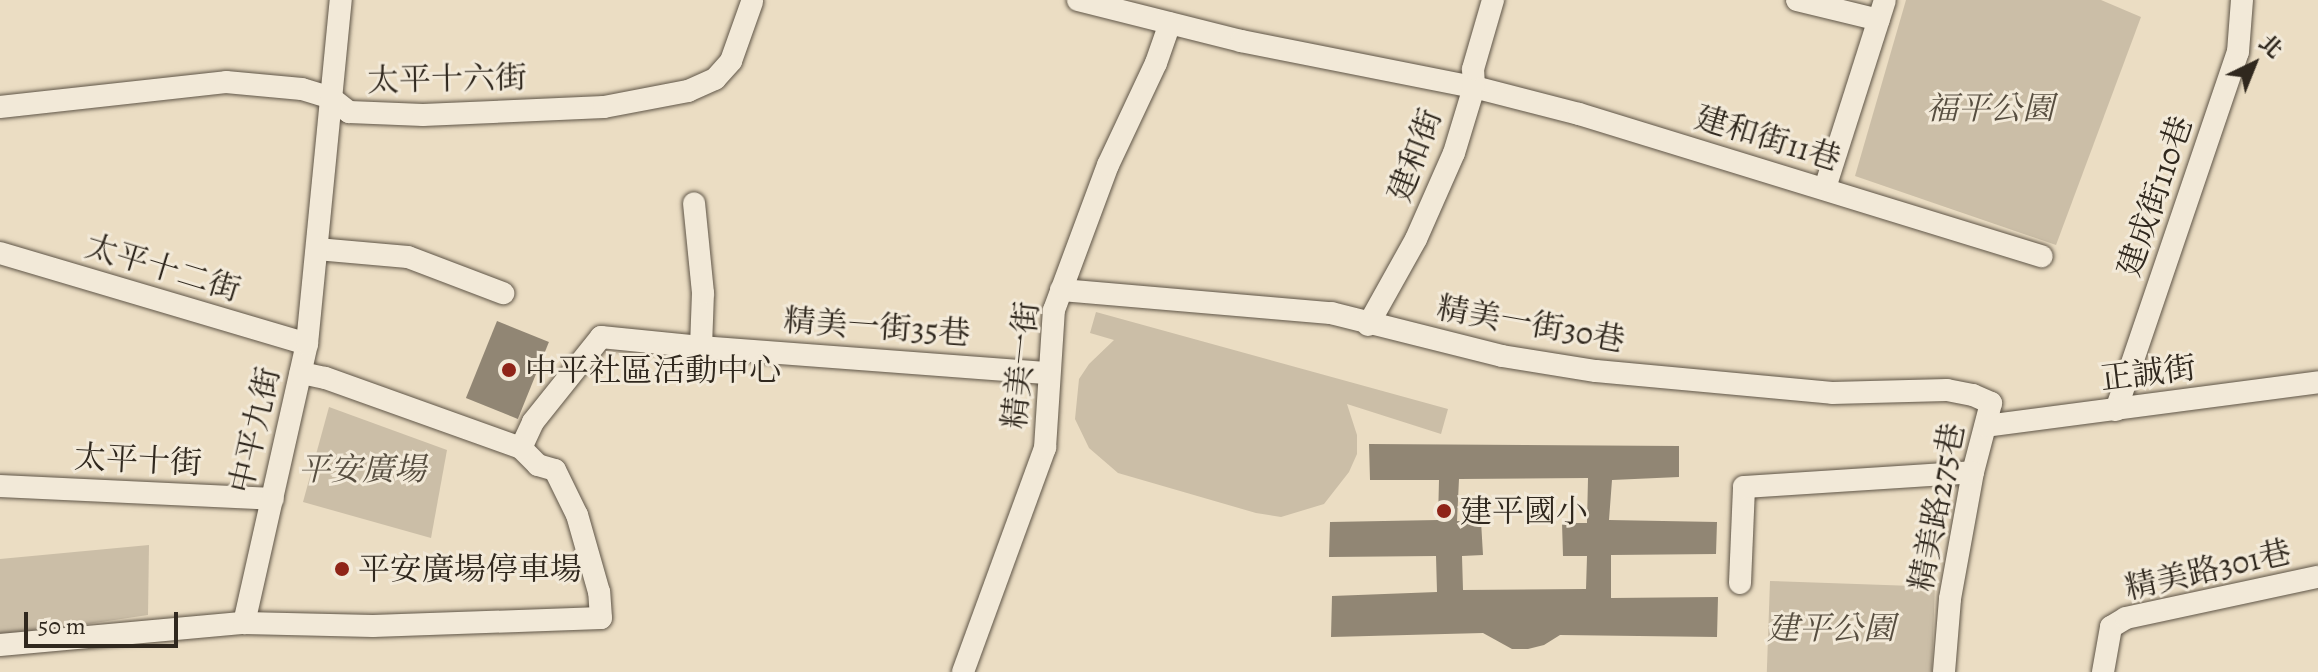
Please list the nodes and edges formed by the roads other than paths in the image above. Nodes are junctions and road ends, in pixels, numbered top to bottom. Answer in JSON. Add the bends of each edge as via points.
{"nodes":[{"id":1,"x":341,"y":0,"type":"edge"},
{"id":2,"x":1078,"y":0,"type":"edge"},
{"id":3,"x":1493,"y":0,"type":"edge"},
{"id":4,"x":1797,"y":0,"type":"edge"},
{"id":5,"x":2242,"y":0,"type":"edge"},
{"id":6,"x":752,"y":2,"type":"dead end"},
{"id":7,"x":1882,"y":10,"type":"edge"},
{"id":8,"x":1170,"y":23,"type":"junction"},
{"id":9,"x":1474,"y":87,"type":"junction"},
{"id":10,"x":331,"y":98,"type":"junction"},
{"id":11,"x":0,"y":107,"type":"edge"},
{"id":12,"x":1825,"y":188,"type":"junction"},
{"id":13,"x":694,"y":203,"type":"dead end"},
{"id":14,"x":317,"y":249,"type":"junction"},
{"id":15,"x":0,"y":253,"type":"edge"},
{"id":16,"x":2042,"y":256,"type":"dead end"},
{"id":17,"x":1061,"y":290,"type":"junction"},
{"id":18,"x":503,"y":293,"type":"dead end"},
{"id":19,"x":1368,"y":325,"type":"junction"},
{"id":20,"x":307,"y":344,"type":"junction"},
{"id":21,"x":701,"y":347,"type":"junction"},
{"id":22,"x":301,"y":373,"type":"junction"},
{"id":23,"x":1048,"y":373,"type":"junction"},
{"id":24,"x":2318,"y":382,"type":"edge"},
{"id":25,"x":1991,"y":403,"type":"joint"},
{"id":26,"x":2116,"y":410,"type":"junction"},
{"id":27,"x":1986,"y":426,"type":"junction"},
{"id":28,"x":521,"y":448,"type":"junction"},
{"id":29,"x":1973,"y":472,"type":"junction"},
{"id":30,"x":0,"y":486,"type":"edge"},
{"id":31,"x":273,"y":499,"type":"junction"},
{"id":32,"x":2318,"y":577,"type":"edge"},
{"id":33,"x":1740,"y":583,"type":"dead end"},
{"id":34,"x":244,"y":623,"type":"junction"},
{"id":35,"x":0,"y":645,"type":"edge"},
{"id":36,"x":963,"y":672,"type":"edge"},
{"id":37,"x":1944,"y":672,"type":"edge"},
{"id":38,"x":2103,"y":672,"type":"edge"}],
"edges":[{"from":1,"to":10,"type":"street","name":"中平九街"},
{"from":2,"to":8,"type":"street","name":"建和街11巷"},
{"from":3,"to":9,"type":"street","name":"建和街","via":[[1473,69]]},
{"from":4,"to":7,"type":"street"},
{"from":5,"to":26,"type":"street","name":"建成街110巷","via":[[2238,52]]},
{"from":6,"to":10,"type":"street","name":"太平十六街","via":[[731,61],[715,79],[688,91],[604,107],[423,115],[349,112]]},
{"from":7,"to":12,"type":"street"},
{"from":8,"to":9,"type":"street","name":"建和街11巷"},
{"from":8,"to":17,"type":"street","name":"精美一街"},
{"from":9,"to":12,"type":"street","name":"建和街11巷"},
{"from":9,"to":19,"type":"street","name":"建和街","via":[[1454,153],[1416,239]]},
{"from":10,"to":11,"type":"street","name":"太平十六街","via":[[302,89],[226,82]]},
{"from":10,"to":14,"type":"street","name":"中平九街"},
{"from":12,"to":16,"type":"street","name":"建和街11巷"},
{"from":13,"to":21,"type":"street","via":[[703,293]]},
{"from":14,"to":18,"type":"street","via":[[408,257]]},
{"from":14,"to":20,"type":"street","name":"中平九街"},
{"from":15,"to":20,"type":"street","name":"太平十二街"},
{"from":17,"to":19,"type":"street","name":"精美一街30巷","via":[[1331,313]]},
{"from":17,"to":23,"type":"street","name":"精美一街"},
{"from":19,"to":25,"type":"street","name":"精美一街30巷","via":[[1596,371],[1832,393],[1947,390]]},
{"from":20,"to":22,"type":"street","name":"中平九街"},
{"from":21,"to":23,"type":"street","name":"精美一街35巷"},
{"from":21,"to":28,"type":"street","name":"精美一街35巷","via":[[601,337],[533,422]]},
{"from":22,"to":28,"type":"street"},
{"from":22,"to":31,"type":"street","name":"中平九街"},
{"from":23,"to":36,"type":"street","name":"精美一街","via":[[1045,448]]},
{"from":24,"to":26,"type":"street","name":"正誠街"},
{"from":25,"to":27,"type":"street","name":"精美路275巷"},
{"from":26,"to":27,"type":"street","name":"正誠街"},
{"from":27,"to":29,"type":"street","name":"精美路275巷"},
{"from":28,"to":34,"type":"street","via":[[538,465],[555,470],[577,515],[601,618],[373,626]]},
{"from":29,"to":33,"type":"street","via":[[1744,487]]},
{"from":29,"to":37,"type":"street","name":"精美路275巷","via":[[1950,599]]},
{"from":30,"to":31,"type":"street","name":"太平十街"},
{"from":31,"to":34,"type":"street","name":"中平九街"},
{"from":32,"to":38,"type":"street","name":"精美路301巷","via":[[2126,618],[2111,627]]},
{"from":34,"to":35,"type":"street"}]}
